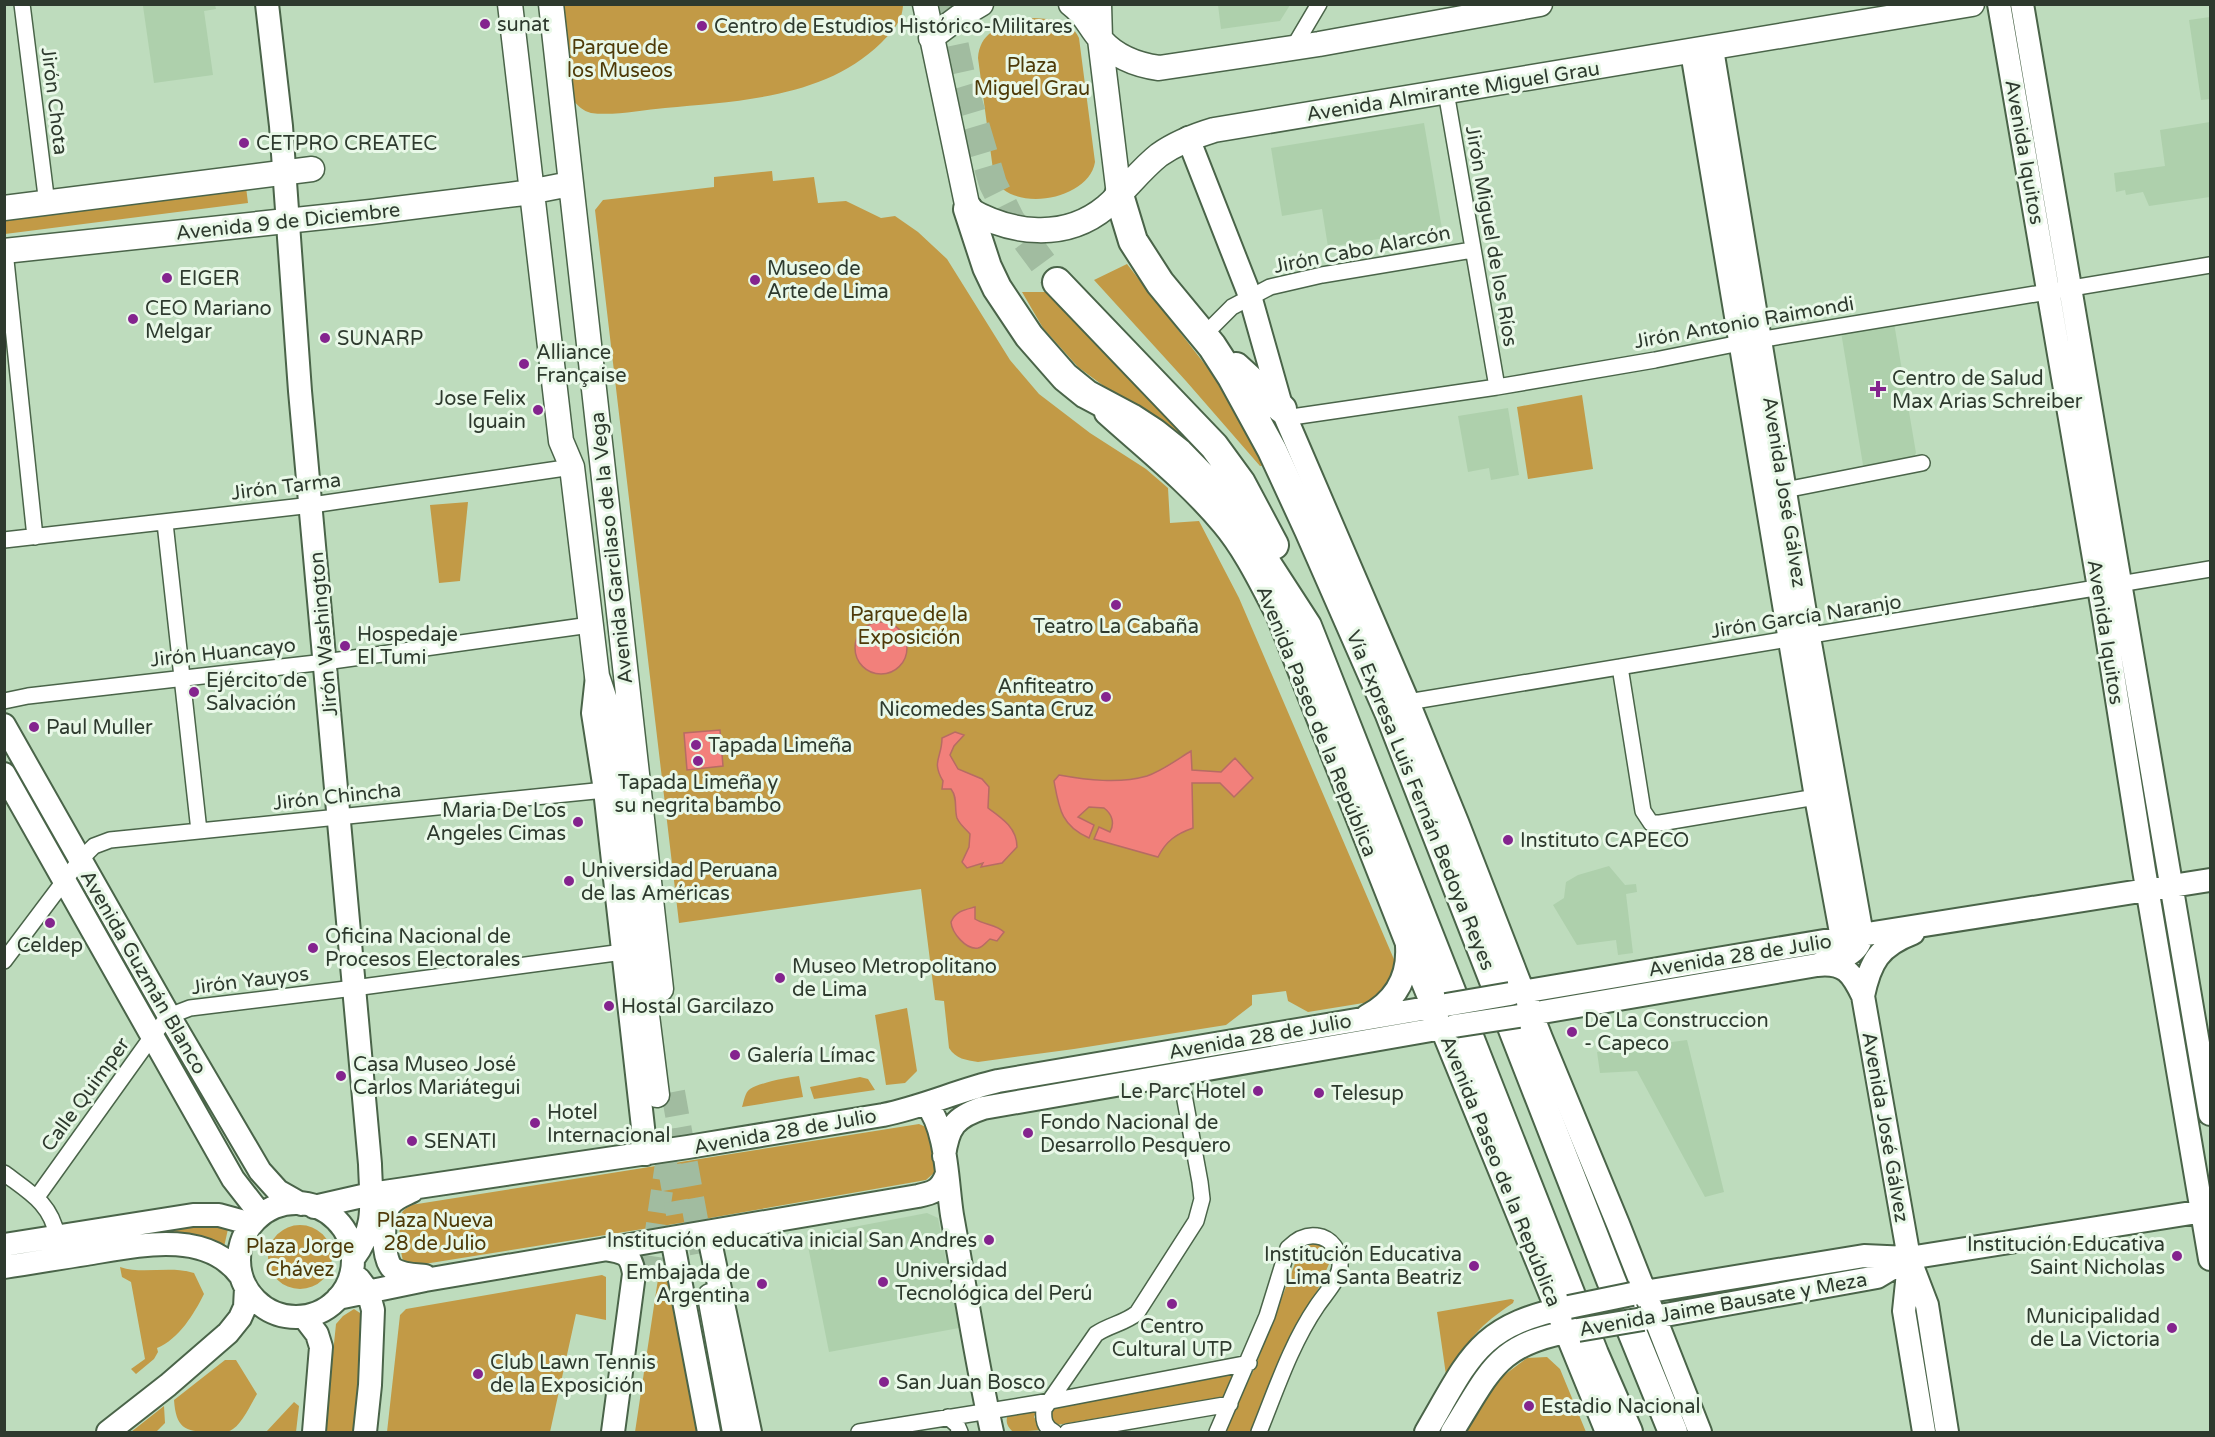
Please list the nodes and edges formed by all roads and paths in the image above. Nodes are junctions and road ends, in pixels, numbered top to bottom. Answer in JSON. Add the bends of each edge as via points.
{"nodes":[{"id":1,"x":22,"y":4,"type":"edge"},
{"id":2,"x":267,"y":4,"type":"edge"},
{"id":3,"x":510,"y":4,"type":"edge"},
{"id":4,"x":526,"y":4,"type":"edge"},
{"id":5,"x":551,"y":4,"type":"edge"},
{"id":6,"x":925,"y":4,"type":"edge"},
{"id":7,"x":981,"y":4,"type":"edge"},
{"id":8,"x":1071,"y":4,"type":"edge"},
{"id":9,"x":1099,"y":4,"type":"edge"},
{"id":10,"x":1319,"y":4,"type":"edge"},
{"id":11,"x":1540,"y":4,"type":"edge"},
{"id":12,"x":1972,"y":4,"type":"edge"},
{"id":13,"x":1999,"y":4,"type":"edge"},
{"id":14,"x":2022,"y":4,"type":"edge"},
{"id":15,"x":931,"y":38,"type":"junction"},
{"id":16,"x":1100,"y":39,"type":"junction"},
{"id":17,"x":1293,"y":48,"type":"junction"},
{"id":18,"x":1702,"y":51,"type":"junction"},
{"id":19,"x":1446,"y":92,"type":"junction"},
{"id":20,"x":1188,"y":138,"type":"junction"},
{"id":21,"x":312,"y":168,"type":"dead end"},
{"id":22,"x":284,"y":173,"type":"junction"},
{"id":23,"x":550,"y":188,"type":"junction"},
{"id":24,"x":1119,"y":195,"type":"junction"},
{"id":25,"x":47,"y":204,"type":"junction"},
{"id":26,"x":4,"y":208,"type":"edge"},
{"id":27,"x":968,"y":209,"type":"junction"},
{"id":28,"x":287,"y":221,"type":"junction"},
{"id":29,"x":1472,"y":250,"type":"junction"},
{"id":30,"x":5,"y":251,"type":"edge"},
{"id":31,"x":2211,"y":265,"type":"edge"},
{"id":32,"x":1057,"y":282,"type":"tunnel mouth"},
{"id":33,"x":2060,"y":290,"type":"junction"},
{"id":34,"x":1250,"y":296,"type":"junction"},
{"id":35,"x":1208,"y":340,"type":"junction"},
{"id":36,"x":1750,"y":341,"type":"junction"},
{"id":37,"x":1497,"y":387,"type":"junction"},
{"id":38,"x":1086,"y":394,"type":"junction"},
{"id":39,"x":1284,"y":414,"type":"junction"},
{"id":40,"x":1922,"y":463,"type":"dead end"},
{"id":41,"x":572,"y":467,"type":"junction"},
{"id":42,"x":1785,"y":490,"type":"junction"},
{"id":43,"x":312,"y":505,"type":"junction"},
{"id":44,"x":165,"y":523,"type":"junction"},
{"id":45,"x":35,"y":537,"type":"junction"},
{"id":46,"x":4,"y":540,"type":"edge"},
{"id":47,"x":2211,"y":569,"type":"edge"},
{"id":48,"x":2109,"y":585,"type":"junction"},
{"id":49,"x":590,"y":625,"type":"junction"},
{"id":50,"x":1307,"y":626,"type":"junction"},
{"id":51,"x":1800,"y":639,"type":"junction"},
{"id":52,"x":325,"y":662,"type":"junction"},
{"id":53,"x":1620,"y":667,"type":"junction"},
{"id":54,"x":597,"y":676,"type":"junction"},
{"id":55,"x":182,"y":677,"type":"junction"},
{"id":56,"x":4,"y":701,"type":"edge"},
{"id":57,"x":1408,"y":702,"type":"junction"},
{"id":58,"x":4,"y":725,"type":"edge"},
{"id":59,"x":4,"y":774,"type":"edge"},
{"id":60,"x":605,"y":790,"type":"junction"},
{"id":61,"x":1816,"y":797,"type":"junction"},
{"id":62,"x":339,"y":816,"type":"junction"},
{"id":63,"x":199,"y":831,"type":"junction"},
{"id":64,"x":80,"y":860,"type":"junction"},
{"id":65,"x":65,"y":880,"type":"junction"},
{"id":66,"x":2211,"y":880,"type":"edge"},
{"id":67,"x":2172,"y":887,"type":"junction"},
{"id":68,"x":2148,"y":891,"type":"junction"},
{"id":69,"x":1937,"y":924,"type":"junction"},
{"id":70,"x":1852,"y":937,"type":"junction"},
{"id":71,"x":1406,"y":941,"type":"junction"},
{"id":72,"x":623,"y":952,"type":"junction"},
{"id":73,"x":4,"y":961,"type":"edge"},
{"id":74,"x":1817,"y":965,"type":"junction"},
{"id":75,"x":354,"y":988,"type":"junction"},
{"id":76,"x":1517,"y":993,"type":"junction"},
{"id":77,"x":1863,"y":996,"type":"junction"},
{"id":78,"x":1439,"y":1006,"type":"junction"},
{"id":79,"x":1526,"y":1015,"type":"junction"},
{"id":80,"x":169,"y":1016,"type":"junction"},
{"id":81,"x":1355,"y":1020,"type":"junction"},
{"id":82,"x":1448,"y":1027,"type":"junction"},
{"id":83,"x":153,"y":1035,"type":"junction"},
{"id":84,"x":1180,"y":1073,"type":"junction"},
{"id":85,"x":926,"y":1104,"type":"junction"},
{"id":86,"x":2211,"y":1114,"type":"edge"},
{"id":87,"x":646,"y":1154,"type":"junction"},
{"id":88,"x":945,"y":1166,"type":"junction"},
{"id":89,"x":4,"y":1173,"type":"edge"},
{"id":90,"x":419,"y":1187,"type":"junction"},
{"id":91,"x":371,"y":1194,"type":"junction"},
{"id":92,"x":37,"y":1197,"type":"junction"},
{"id":93,"x":307,"y":1205,"type":"junction"},
{"id":94,"x":2207,"y":1211,"type":"edge"},
{"id":95,"x":256,"y":1220,"type":"junction"},
{"id":96,"x":708,"y":1232,"type":"junction"},
{"id":97,"x":57,"y":1236,"type":"junction"},
{"id":98,"x":672,"y":1238,"type":"junction"},
{"id":99,"x":4,"y":1245,"type":"edge"},
{"id":100,"x":603,"y":1249,"type":"junction"},
{"id":101,"x":1909,"y":1258,"type":"junction"},
{"id":102,"x":2211,"y":1259,"type":"edge"},
{"id":103,"x":353,"y":1264,"type":"junction"},
{"id":104,"x":4,"y":1267,"type":"edge"},
{"id":105,"x":450,"y":1275,"type":"junction"},
{"id":106,"x":649,"y":1278,"type":"tunnel mouth"},
{"id":107,"x":243,"y":1282,"type":"junction"},
{"id":108,"x":368,"y":1291,"type":"junction"},
{"id":109,"x":1638,"y":1293,"type":"junction"},
{"id":110,"x":338,"y":1298,"type":"junction"},
{"id":111,"x":703,"y":1299,"type":"junction"},
{"id":112,"x":1564,"y":1308,"type":"junction"},
{"id":113,"x":297,"y":1317,"type":"junction"},
{"id":114,"x":1648,"y":1318,"type":"junction"},
{"id":115,"x":1573,"y":1331,"type":"junction"},
{"id":116,"x":206,"y":1354,"type":"junction"},
{"id":117,"x":1248,"y":1363,"type":"junction"},
{"id":118,"x":1051,"y":1401,"type":"junction"},
{"id":119,"x":1230,"y":1404,"type":"junction"},
{"id":120,"x":1596,"y":1405,"type":"joint"},
{"id":121,"x":987,"y":1410,"type":"junction"},
{"id":122,"x":948,"y":1417,"type":"junction"},
{"id":123,"x":108,"y":1432,"type":"edge"},
{"id":124,"x":314,"y":1432,"type":"edge"},
{"id":125,"x":365,"y":1432,"type":"edge"},
{"id":126,"x":613,"y":1432,"type":"edge"},
{"id":127,"x":627,"y":1432,"type":"edge"},
{"id":128,"x":709,"y":1432,"type":"edge"},
{"id":129,"x":720,"y":1432,"type":"edge"},
{"id":130,"x":735,"y":1432,"type":"edge"},
{"id":131,"x":750,"y":1432,"type":"edge"},
{"id":132,"x":859,"y":1432,"type":"edge"},
{"id":133,"x":960,"y":1432,"type":"edge"},
{"id":134,"x":992,"y":1432,"type":"edge"},
{"id":135,"x":1054,"y":1432,"type":"edge"},
{"id":136,"x":1067,"y":1432,"type":"edge"},
{"id":137,"x":1217,"y":1432,"type":"edge"},
{"id":138,"x":1259,"y":1432,"type":"edge"},
{"id":139,"x":1426,"y":1432,"type":"edge"},
{"id":140,"x":1452,"y":1432,"type":"edge"},
{"id":141,"x":1609,"y":1432,"type":"edge"},
{"id":142,"x":1628,"y":1432,"type":"edge"},
{"id":143,"x":1673,"y":1432,"type":"edge"},
{"id":144,"x":1700,"y":1432,"type":"edge"},
{"id":145,"x":1924,"y":1432,"type":"edge"},
{"id":146,"x":1947,"y":1432,"type":"edge"}],
"edges":[{"from":1,"to":25,"type":"street","name":"Jirón Chota"},
{"from":2,"to":22,"type":"main road","name":"Jirón Washington"},
{"from":3,"to":23,"type":"main road","name":"Avenida Garcilaso de la Vega"},
{"from":4,"to":23,"type":"main road","name":"Avenida Garcilaso de la Vega"},
{"from":5,"to":23,"type":"main road","name":"Avenida Garcilaso de la Vega"},
{"from":6,"to":15,"type":"main road","name":"Avenida Paseo de la República"},
{"from":7,"to":15,"type":"main road"},
{"from":8,"to":16,"type":"main road"},
{"from":9,"to":16,"type":"main road"},
{"from":10,"to":17,"type":"street"},
{"from":11,"to":17,"type":"main road"},
{"from":12,"to":18,"type":"main road","name":"Avenida Almirante Miguel Grau"},
{"from":13,"to":33,"type":"main road","name":"Avenida Iquitos"},
{"from":14,"to":33,"type":"main road","name":"Avenida Iquitos"},
{"from":15,"to":27,"type":"main road","name":"Avenida Paseo de la República"},
{"from":16,"to":17,"type":"main road","via":[[1129,60],[1159,68]]},
{"from":16,"to":24,"type":"main road"},
{"from":18,"to":19,"type":"main road","name":"Avenida Almirante Miguel Grau"},
{"from":18,"to":36,"type":"main road","name":"Avenida José Gálvez"},
{"from":19,"to":20,"type":"main road","name":"Avenida Almirante Miguel Grau","via":[[1214,130]]},
{"from":19,"to":29,"type":"street","name":"Jirón Miguel de los Ríos"},
{"from":20,"to":24,"type":"main road","name":"Avenida Almirante Miguel Grau","via":[[1160,156]]},
{"from":20,"to":34,"type":"main road"},
{"from":21,"to":22,"type":"main road"},
{"from":22,"to":25,"type":"main road"},
{"from":22,"to":28,"type":"main road","name":"Jirón Washington"},
{"from":23,"to":28,"type":"main road","name":"Avenida 9 de Diciembre"},
{"from":23,"to":41,"type":"main road","name":"Avenida Garcilaso de la Vega","via":[[577,439]]},
{"from":23,"to":54,"type":"main road","name":"Avenida Garcilaso de la Vega","via":[[665,1094],[609,712]]},
{"from":24,"to":27,"type":"main road","name":"Avenida Almirante Miguel Grau","via":[[1092,218],[1043,231],[1009,227]]},
{"from":24,"to":35,"type":"highway","name":"Vía Expresa Luis Fernán Bedoya Reyes","via":[[1133,241],[1160,283]]},
{"from":25,"to":26,"type":"main road"},
{"from":27,"to":38,"type":"highway","name":"Avenida Paseo de la República","via":[[987,267],[1011,309],[1065,377]]},
{"from":28,"to":30,"type":"main road","name":"Avenida 9 de Diciembre"},
{"from":28,"to":43,"type":"main road","name":"Jirón Washington"},
{"from":29,"to":34,"type":"street","name":"Jirón Cabo Alarcón","via":[[1322,275],[1270,287]]},
{"from":29,"to":37,"type":"street","name":"Jirón Miguel de los Ríos"},
{"from":30,"to":45,"type":"street"},
{"from":31,"to":33,"type":"street","name":"Jirón Antonio Raimondi"},
{"from":32,"to":50,"type":"highway","via":[[1214,446],[1241,483],[1271,540]]},
{"from":33,"to":36,"type":"street","name":"Jirón Antonio Raimondi"},
{"from":33,"to":48,"type":"main road","name":"Avenida Iquitos"},
{"from":34,"to":35,"type":"street","name":"Jirón Cabo Alarcón","via":[[1232,307]]},
{"from":34,"to":39,"type":"main road"},
{"from":35,"to":39,"type":"highway"},
{"from":35,"to":143,"type":"highway","name":"Vía Expresa Luis Fernán Bedoya Reyes","via":[[1272,450],[1389,712]]},
{"from":36,"to":37,"type":"street","name":"Jirón Antonio Raimondi"},
{"from":36,"to":42,"type":"main road","name":"Avenida José Gálvez"},
{"from":36,"to":51,"type":"main road","name":"Avenida José Gálvez"},
{"from":37,"to":39,"type":"street","name":"Jirón Antonio Raimondi"},
{"from":38,"to":50,"type":"highway","name":"Vía Expresa Luis Fernán Bedoya Reyes","via":[[1154,433],[1226,501]]},
{"from":38,"to":71,"type":"main road","name":"Avenida Paseo de la República","via":[[1202,501],[1224,525],[1253,569],[1281,624]]},
{"from":39,"to":57,"type":"main road"},
{"from":40,"to":42,"type":"street"},
{"from":41,"to":43,"type":"street","name":"Jirón Tarma"},
{"from":41,"to":49,"type":"main road","name":"Avenida Garcilaso de la Vega"},
{"from":42,"to":51,"type":"main road","name":"Avenida José Gálvez"},
{"from":43,"to":44,"type":"street","name":"Jirón Tarma"},
{"from":43,"to":52,"type":"main road","name":"Jirón Washington"},
{"from":44,"to":45,"type":"street","name":"Jirón Tarma"},
{"from":44,"to":55,"type":"street"},
{"from":45,"to":46,"type":"street","name":"Jirón Tarma"},
{"from":47,"to":48,"type":"street","name":"Jirón García Naranjo"},
{"from":48,"to":51,"type":"street","name":"Jirón García Naranjo"},
{"from":48,"to":67,"type":"main road","name":"Avenida Iquitos"},
{"from":48,"to":68,"type":"main road","name":"Avenida Iquitos"},
{"from":49,"to":52,"type":"street","name":"Jirón Huancayo"},
{"from":49,"to":54,"type":"main road","name":"Avenida Garcilaso de la Vega"},
{"from":50,"to":142,"type":"highway","name":"Vía Expresa Luis Fernán Bedoya Reyes"},
{"from":51,"to":53,"type":"street","name":"Jirón García Naranjo"},
{"from":51,"to":61,"type":"main road","name":"Avenida José Gálvez"},
{"from":51,"to":70,"type":"main road","name":"Avenida José Gálvez"},
{"from":52,"to":55,"type":"street","name":"Jirón Huancayo"},
{"from":52,"to":62,"type":"main road","name":"Jirón Washington"},
{"from":53,"to":57,"type":"street","name":"Jirón García Naranjo"},
{"from":53,"to":61,"type":"street","via":[[1643,811],[1651,822]]},
{"from":54,"to":60,"type":"main road","name":"Avenida Garcilaso de la Vega","via":[[593,713]]},
{"from":55,"to":56,"type":"street","name":"Jirón Huancayo"},
{"from":55,"to":63,"type":"street"},
{"from":57,"to":76,"type":"main road"},
{"from":58,"to":64,"type":"main road","name":"Avenida Guzmán Blanco"},
{"from":59,"to":65,"type":"main road","name":"Avenida Guzmán Blanco"},
{"from":60,"to":62,"type":"street","name":"Jirón Chincha"},
{"from":60,"to":72,"type":"main road","name":"Avenida Garcilaso de la Vega"},
{"from":61,"to":70,"type":"main road","name":"Avenida José Gálvez"},
{"from":62,"to":63,"type":"street","name":"Jirón Chincha"},
{"from":62,"to":75,"type":"main road","name":"Jirón Washington"},
{"from":63,"to":64,"type":"street","name":"Jirón Chincha","via":[[110,840],[94,846]]},
{"from":64,"to":65,"type":"street","name":"Jirón Chincha"},
{"from":64,"to":80,"type":"main road","name":"Avenida Guzmán Blanco"},
{"from":65,"to":73,"type":"street","name":"Jirón Chincha"},
{"from":65,"to":83,"type":"main road","name":"Avenida Guzmán Blanco"},
{"from":66,"to":67,"type":"main road","name":"Avenida 28 de Julio"},
{"from":67,"to":68,"type":"main road","name":"Avenida 28 de Julio"},
{"from":67,"to":86,"type":"main road","name":"Avenida Iquitos"},
{"from":68,"to":69,"type":"main road","name":"Avenida 28 de Julio"},
{"from":68,"to":94,"type":"main road","name":"Avenida Iquitos"},
{"from":69,"to":70,"type":"main road","name":"Avenida 28 de Julio"},
{"from":69,"to":77,"type":"main road","via":[[1904,937],[1879,955],[1870,967]]},
{"from":70,"to":74,"type":"main road","via":[[1857,949],[1850,955]]},
{"from":70,"to":76,"type":"main road","name":"Avenida 28 de Julio"},
{"from":71,"to":78,"type":"main road","name":"Avenida Paseo de la República"},
{"from":71,"to":81,"type":"main road","via":[[1407,966],[1398,988],[1380,1008]]},
{"from":72,"to":75,"type":"street","name":"Jirón Yauyos"},
{"from":72,"to":87,"type":"main road","name":"Avenida Garcilaso de la Vega"},
{"from":74,"to":77,"type":"main road","name":"Avenida 28 de Julio","via":[[1832,964],[1845,969]]},
{"from":74,"to":79,"type":"main road","name":"Avenida 28 de Julio"},
{"from":75,"to":80,"type":"street","name":"Jirón Yauyos","via":[[190,1008]]},
{"from":75,"to":91,"type":"main road","name":"Jirón Washington"},
{"from":76,"to":78,"type":"main road","name":"Avenida 28 de Julio","bridge":true},
{"from":76,"to":79,"type":"main road"},
{"from":77,"to":101,"type":"main road","name":"Avenida José Gálvez"},
{"from":78,"to":81,"type":"main road","name":"Avenida 28 de Julio"},
{"from":78,"to":82,"type":"main road","name":"Avenida Paseo de la República"},
{"from":79,"to":82,"type":"main road","name":"Avenida 28 de Julio","bridge":true},
{"from":79,"to":109,"type":"main road","via":[[1618,1224]]},
{"from":80,"to":83,"type":"street","name":"Calle Quimper"},
{"from":80,"to":93,"type":"main road","name":"Avenida Guzmán Blanco","via":[[260,1171],[278,1191]]},
{"from":81,"to":85,"type":"main road","name":"Avenida 28 de Julio","via":[[998,1081],[963,1089]]},
{"from":82,"to":84,"type":"main road","name":"Avenida 28 de Julio"},
{"from":82,"to":112,"type":"main road","name":"Avenida Paseo de la República"},
{"from":83,"to":92,"type":"street","name":"Calle Quimper"},
{"from":83,"to":95,"type":"main road","name":"Avenida Guzmán Blanco"},
{"from":84,"to":88,"type":"main road","name":"Avenida 28 de Julio","via":[[978,1109],[952,1126],[946,1140]]},
{"from":84,"to":118,"type":"street","via":[[1202,1198],[1196,1221],[1137,1313],[1096,1334]]},
{"from":85,"to":87,"type":"main road","name":"Avenida 28 de Julio"},
{"from":85,"to":88,"type":"main road","via":[[935,1118]]},
{"from":87,"to":90,"type":"main road","name":"Avenida 28 de Julio"},
{"from":88,"to":96,"type":"main road","via":[[939,1189],[926,1194]]},
{"from":88,"to":121,"type":"main road"},
{"from":89,"to":92,"type":"street"},
{"from":90,"to":91,"type":"main road","name":"Avenida 28 de Julio"},
{"from":90,"to":105,"type":"main road","via":[[399,1197],[388,1210],[387,1259],[392,1268],[404,1273]]},
{"from":91,"to":93,"type":"main road","name":"Avenida 28 de Julio"},
{"from":91,"to":103,"type":"main road","name":"Jirón Washington","via":[[369,1229]]},
{"from":92,"to":97,"type":"street","via":[[47,1208]]},
{"from":93,"to":95,"type":"main road","via":[[273,1208]]},
{"from":93,"to":103,"type":"main road","via":[[337,1221],[351,1245]]},
{"from":94,"to":101,"type":"main road","name":"Avenida Jaime Bausate y Meza"},
{"from":94,"to":102,"type":"main road","name":"Avenida Iquitos"},
{"from":95,"to":97,"type":"main road","via":[[193,1215]]},
{"from":95,"to":107,"type":"main road","via":[[240,1249]]},
{"from":96,"to":98,"type":"main road"},
{"from":96,"to":111,"type":"main road"},
{"from":97,"to":99,"type":"main road"},
{"from":98,"to":100,"type":"main road"},
{"from":98,"to":111,"type":"main road"},
{"from":100,"to":105,"type":"main road"},
{"from":100,"to":126,"type":"main road","via":[[621,1251],[632,1264],[634,1274]]},
{"from":101,"to":109,"type":"main road","name":"Avenida Jaime Bausate y Meza","via":[[1864,1256]]},
{"from":101,"to":114,"type":"main road","name":"Avenida Jaime Bausate y Meza","via":[[1877,1277]]},
{"from":101,"to":145,"type":"main road","name":"Avenida José Gálvez","via":[[1904,1311]]},
{"from":101,"to":146,"type":"main road","name":"Avenida José Gálvez","via":[[1927,1305]]},
{"from":103,"to":108,"type":"main road"},
{"from":103,"to":110,"type":"main road"},
{"from":104,"to":107,"type":"main road","via":[[164,1244],[210,1252],[229,1262]]},
{"from":105,"to":108,"type":"main road"},
{"from":106,"to":127,"type":"main road"},
{"from":107,"to":113,"type":"main road","via":[[265,1308]]},
{"from":107,"to":116,"type":"main road","via":[[246,1302],[240,1318]]},
{"from":108,"to":110,"type":"main road"},
{"from":108,"to":125,"type":"main road","via":[[373,1316]]},
{"from":109,"to":112,"type":"main road","name":"Avenida Jaime Bausate y Meza","bridge":true},
{"from":109,"to":114,"type":"main road"},
{"from":110,"to":113,"type":"main road","via":[[323,1310]]},
{"from":111,"to":128,"type":"main road"},
{"from":111,"to":129,"type":"main road"},
{"from":111,"to":130,"type":"main road"},
{"from":111,"to":131,"type":"main road"},
{"from":112,"to":115,"type":"main road","name":"Avenida Paseo de la República"},
{"from":112,"to":139,"type":"main road","name":"Avenida Jaime Bausate y Meza","via":[[1514,1323],[1481,1345]]},
{"from":113,"to":116,"type":"main road","via":[[260,1322]]},
{"from":113,"to":124,"type":"main road","via":[[315,1331],[320,1344]]},
{"from":114,"to":115,"type":"main road","name":"Avenida Jaime Bausate y Meza","bridge":true},
{"from":114,"to":144,"type":"main road"},
{"from":115,"to":120,"type":"main road","name":"Avenida Paseo de la República"},
{"from":115,"to":140,"type":"main road","name":"Avenida Jaime Bausate y Meza","via":[[1524,1344],[1499,1361]]},
{"from":116,"to":123,"type":"main road"},
{"from":117,"to":118,"type":"street"},
{"from":117,"to":119,"type":"street"},
{"from":117,"to":138,"type":"street","via":[[1288,1248],[1313,1235],[1330,1242],[1340,1258],[1337,1277],[1311,1315],[1287,1362]]},
{"from":118,"to":121,"type":"street"},
{"from":118,"to":135,"type":"street","via":[[1044,1409],[1043,1419]]},
{"from":119,"to":136,"type":"street"},
{"from":119,"to":137,"type":"street"},
{"from":120,"to":141,"type":"highway"},
{"from":121,"to":122,"type":"street"},
{"from":121,"to":134,"type":"main road"},
{"from":122,"to":132,"type":"street"},
{"from":122,"to":133,"type":"street"}]}
